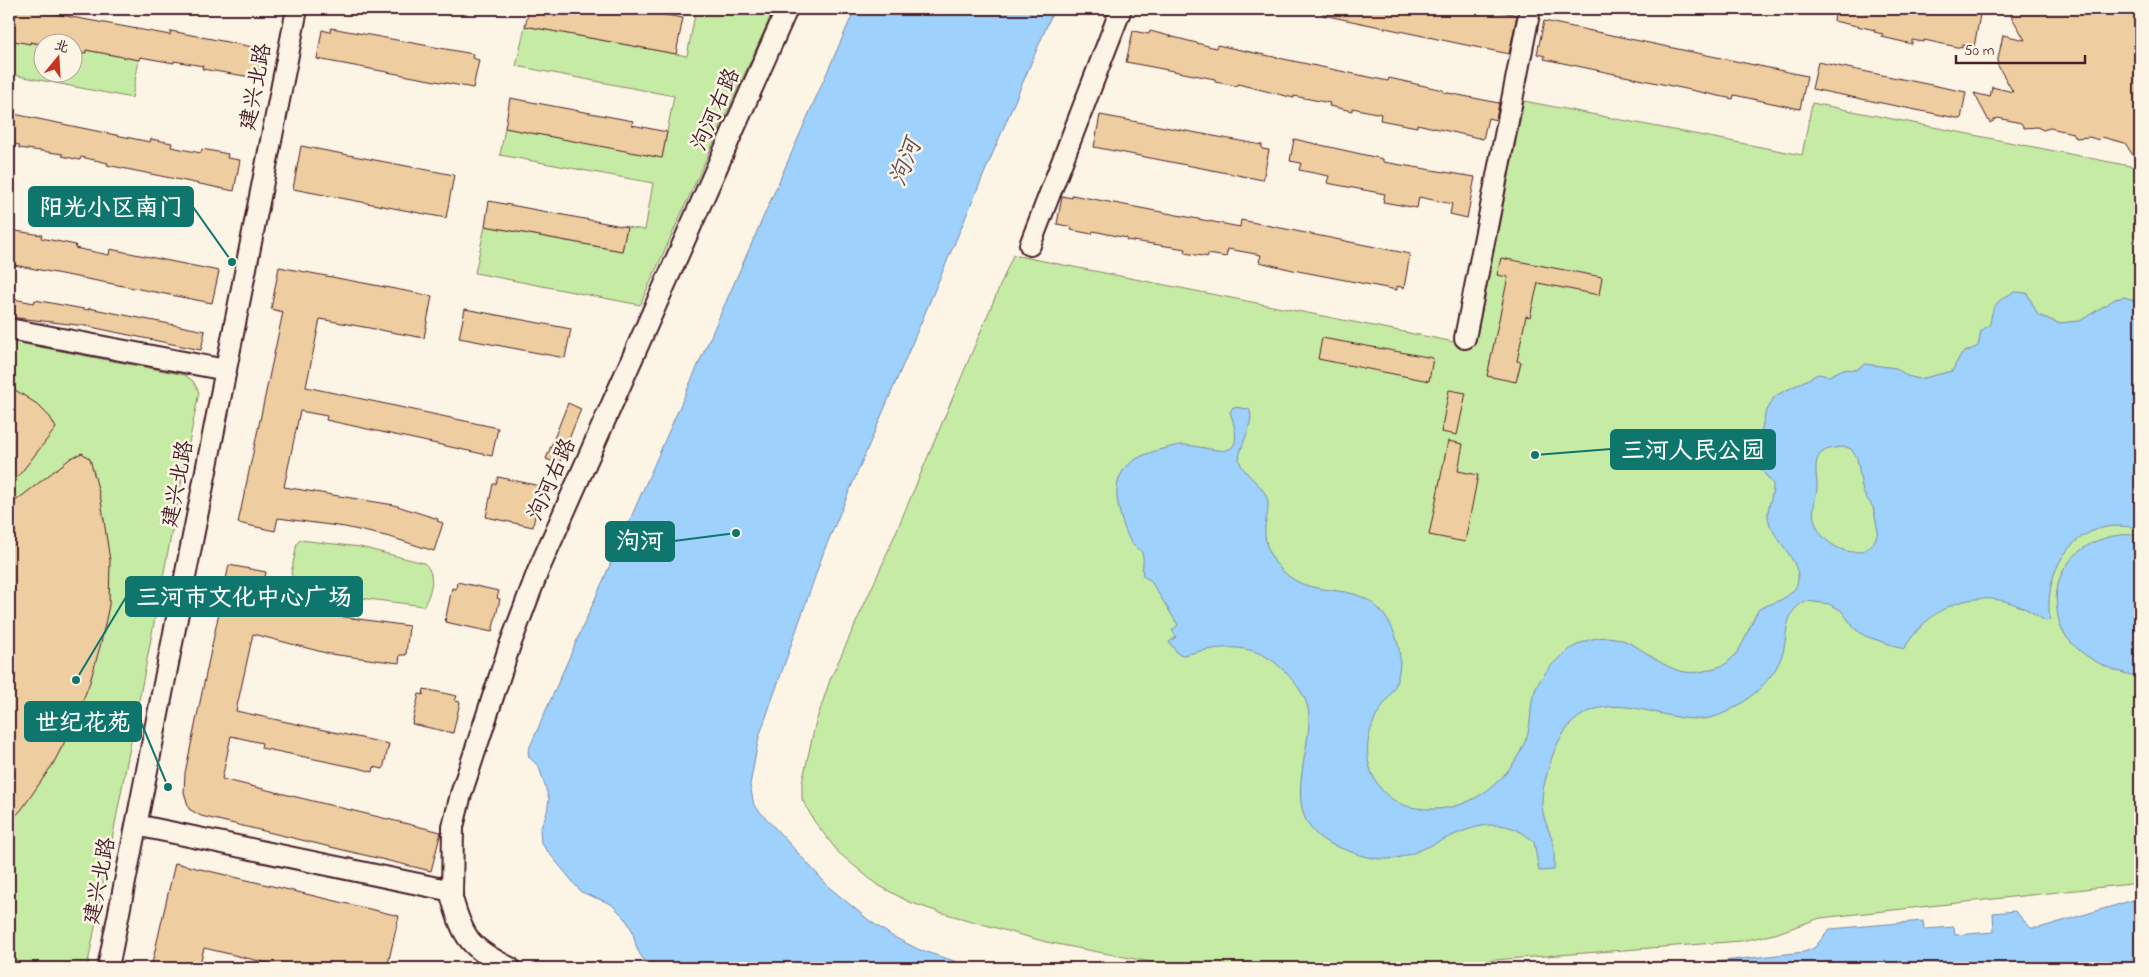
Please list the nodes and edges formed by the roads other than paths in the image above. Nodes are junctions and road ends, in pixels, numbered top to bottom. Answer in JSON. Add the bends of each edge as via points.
{"nodes":[{"id":1,"x":297,"y":9,"type":"edge"},
{"id":2,"x":787,"y":9,"type":"edge"},
{"id":3,"x":1121,"y":9,"type":"edge"},
{"id":4,"x":1530,"y":9,"type":"edge"},
{"id":5,"x":1030,"y":245,"type":"dead end"},
{"id":6,"x":9,"y":329,"type":"edge"},
{"id":7,"x":1465,"y":338,"type":"dead end"},
{"id":8,"x":226,"y":370,"type":"junction"},
{"id":9,"x":136,"y":825,"type":"junction"},
{"id":10,"x":452,"y":891,"type":"junction"},
{"id":11,"x":108,"y":968,"type":"edge"},
{"id":12,"x":510,"y":968,"type":"edge"}],
"edges":[{"from":1,"to":8,"type":"street","name":"建兴北路"},
{"from":2,"to":10,"type":"street","name":"泃河右路","via":[[538,570],[477,743],[453,827]]},
{"from":3,"to":5,"type":"street"},
{"from":4,"to":7,"type":"street"},
{"from":6,"to":8,"type":"street"},
{"from":8,"to":9,"type":"street","name":"建兴北路"},
{"from":9,"to":10,"type":"street"},
{"from":9,"to":11,"type":"street","name":"建兴北路"},
{"from":10,"to":12,"type":"street","name":"泃河右路","via":[[458,917],[472,945]]}]}
